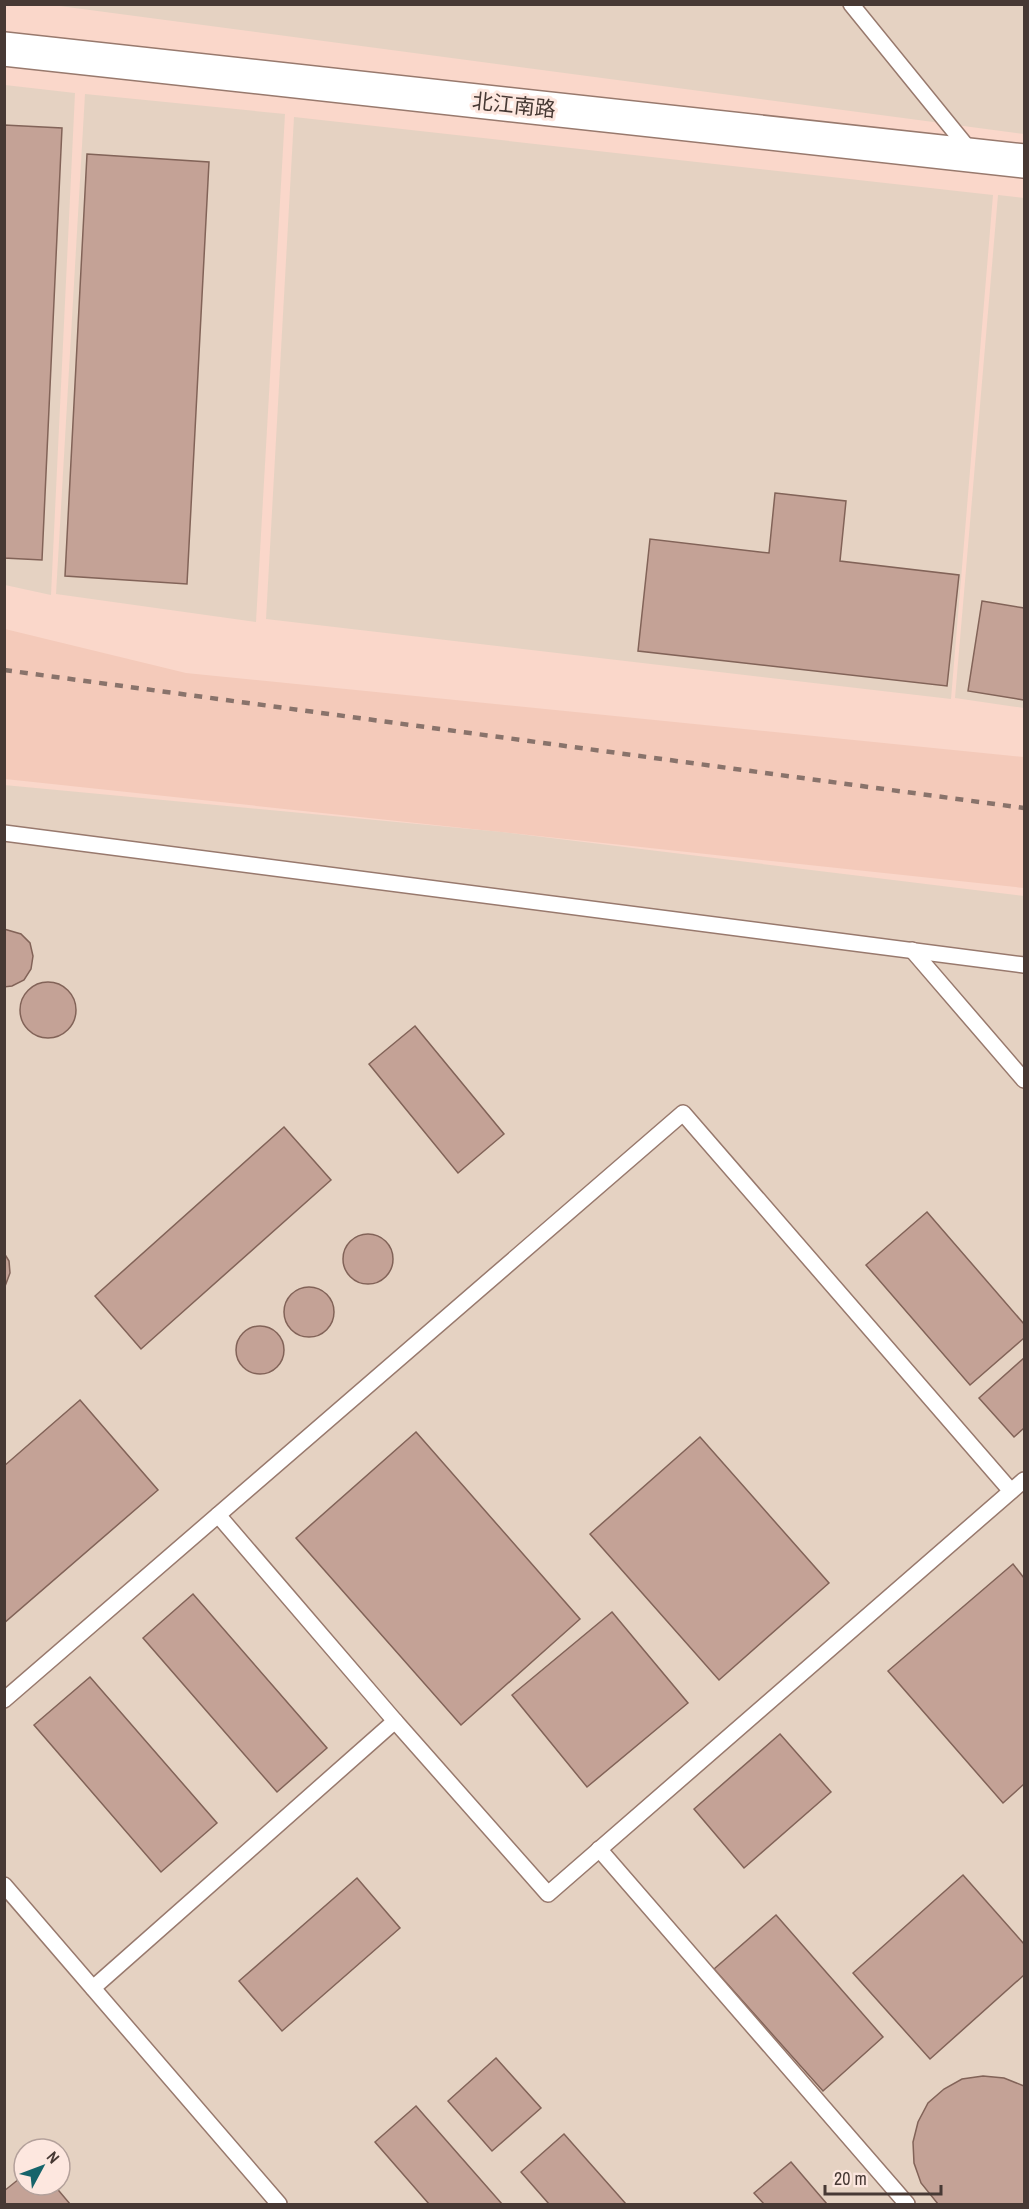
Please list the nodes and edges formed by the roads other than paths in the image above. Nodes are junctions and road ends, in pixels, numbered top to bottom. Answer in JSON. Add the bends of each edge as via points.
{"nodes":[{"id":1,"x":851,"y":4,"type":"edge"},
{"id":2,"x":4,"y":49,"type":"edge"},
{"id":3,"x":974,"y":155,"type":"junction"},
{"id":4,"x":1024,"y":161,"type":"edge"},
{"id":5,"x":4,"y":833,"type":"edge"},
{"id":6,"x":912,"y":950,"type":"junction"},
{"id":7,"x":1024,"y":965,"type":"edge"},
{"id":8,"x":1024,"y":1080,"type":"edge"},
{"id":9,"x":1024,"y":1480,"type":"edge"},
{"id":10,"x":1011,"y":1491,"type":"junction"},
{"id":11,"x":218,"y":1515,"type":"junction"},
{"id":12,"x":4,"y":1700,"type":"edge"},
{"id":13,"x":395,"y":1721,"type":"junction"},
{"id":14,"x":599,"y":1849,"type":"junction"},
{"id":15,"x":4,"y":1885,"type":"edge"},
{"id":16,"x":93,"y":1988,"type":"junction"},
{"id":17,"x":279,"y":2205,"type":"edge"},
{"id":18,"x":907,"y":2205,"type":"edge"}],
"edges":[{"from":1,"to":3,"type":"lane"},
{"from":2,"to":3,"type":"street","name":"北江南路"},
{"from":3,"to":4,"type":"street","name":"北江南路"},
{"from":5,"to":6,"type":"lane"},
{"from":6,"to":7,"type":"lane"},
{"from":6,"to":8,"type":"lane"},
{"from":9,"to":10,"type":"lane"},
{"from":10,"to":11,"type":"lane","via":[[683,1113]]},
{"from":10,"to":14,"type":"lane"},
{"from":11,"to":12,"type":"lane"},
{"from":11,"to":13,"type":"lane"},
{"from":13,"to":14,"type":"lane","via":[[548,1894]]},
{"from":13,"to":16,"type":"lane"},
{"from":14,"to":18,"type":"lane"},
{"from":15,"to":16,"type":"lane"},
{"from":16,"to":17,"type":"lane"}]}
